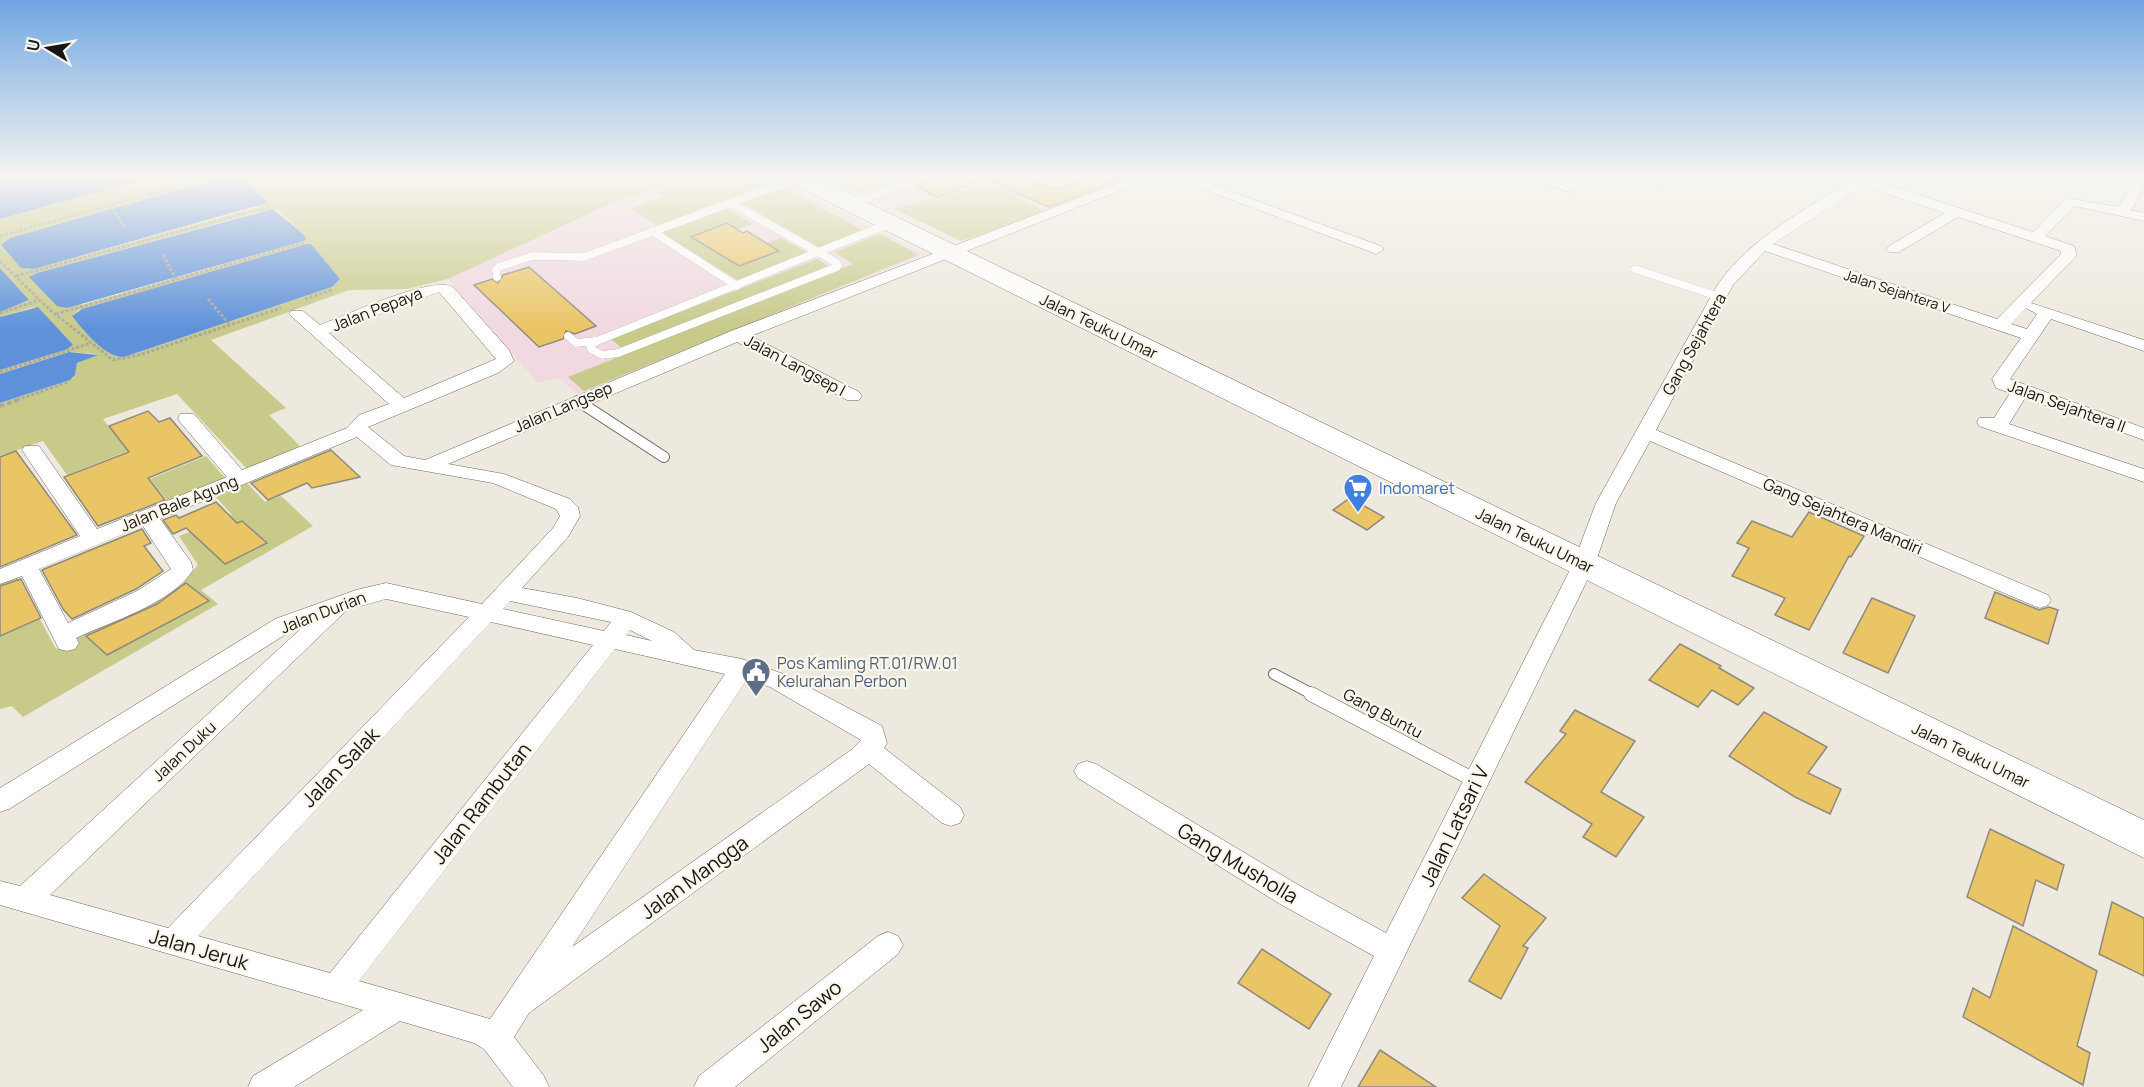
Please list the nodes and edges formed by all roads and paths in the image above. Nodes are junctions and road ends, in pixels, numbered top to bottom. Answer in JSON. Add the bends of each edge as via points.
{"nodes":[{"id":1,"x":28,"y":228,"type":"edge"},
{"id":2,"x":193,"y":228,"type":"edge"},
{"id":3,"x":661,"y":228,"type":"edge"},
{"id":4,"x":775,"y":228,"type":"edge"},
{"id":5,"x":882,"y":228,"type":"edge"},
{"id":6,"x":898,"y":228,"type":"edge"},
{"id":7,"x":1009,"y":228,"type":"edge"},
{"id":8,"x":1317,"y":228,"type":"edge"},
{"id":9,"x":1792,"y":228,"type":"edge"},
{"id":10,"x":1929,"y":228,"type":"edge"},
{"id":11,"x":2002,"y":228,"type":"edge"},
{"id":12,"x":2045,"y":228,"type":"edge"},
{"id":13,"x":652,"y":231,"type":"junction"},
{"id":14,"x":0,"y":236,"type":"edge"},
{"id":15,"x":2035,"y":238,"type":"junction"},
{"id":16,"x":306,"y":242,"type":"dead end"},
{"id":17,"x":1764,"y":246,"type":"junction"},
{"id":18,"x":1376,"y":249,"type":"dead end"},
{"id":19,"x":1894,"y":249,"type":"dead end"},
{"id":20,"x":945,"y":251,"type":"junction"},
{"id":21,"x":820,"y":253,"type":"junction"},
{"id":22,"x":163,"y":255,"type":"dead end"},
{"id":23,"x":0,"y":261,"type":"edge"},
{"id":24,"x":1635,"y":269,"type":"dead end"},
{"id":25,"x":16,"y":276,"type":"junction"},
{"id":26,"x":497,"y":277,"type":"dead end"},
{"id":27,"x":176,"y":279,"type":"junction"},
{"id":28,"x":736,"y":286,"type":"junction"},
{"id":29,"x":333,"y":290,"type":"dead end"},
{"id":30,"x":1720,"y":297,"type":"junction"},
{"id":31,"x":208,"y":299,"type":"dead end"},
{"id":32,"x":40,"y":300,"type":"junction"},
{"id":33,"x":2021,"y":303,"type":"junction"},
{"id":34,"x":297,"y":306,"type":"junction"},
{"id":35,"x":2047,"y":312,"type":"junction"},
{"id":36,"x":0,"y":313,"type":"edge"},
{"id":37,"x":55,"y":314,"type":"junction"},
{"id":38,"x":230,"y":325,"type":"junction"},
{"id":39,"x":2000,"y":325,"type":"junction"},
{"id":40,"x":318,"y":332,"type":"junction"},
{"id":41,"x":737,"y":335,"type":"junction"},
{"id":42,"x":568,"y":336,"type":"dead end"},
{"id":43,"x":2031,"y":336,"type":"junction"},
{"id":44,"x":597,"y":341,"type":"junction"},
{"id":45,"x":91,"y":343,"type":"junction"},
{"id":46,"x":2144,"y":346,"type":"edge"},
{"id":47,"x":0,"y":372,"type":"edge"},
{"id":48,"x":68,"y":382,"type":"dead end"},
{"id":49,"x":2020,"y":392,"type":"junction"},
{"id":50,"x":853,"y":396,"type":"dead end"},
{"id":51,"x":578,"y":401,"type":"junction"},
{"id":52,"x":1,"y":404,"type":"edge"},
{"id":53,"x":402,"y":405,"type":"junction"},
{"id":54,"x":187,"y":418,"type":"dead end"},
{"id":55,"x":358,"y":430,"type":"junction"},
{"id":56,"x":1645,"y":432,"type":"junction"},
{"id":57,"x":2144,"y":434,"type":"edge"},
{"id":58,"x":32,"y":450,"type":"dead end"},
{"id":59,"x":664,"y":457,"type":"dead end"},
{"id":60,"x":423,"y":467,"type":"junction"},
{"id":61,"x":2144,"y":476,"type":"edge"},
{"id":62,"x":239,"y":478,"type":"junction"},
{"id":63,"x":147,"y":516,"type":"junction"},
{"id":64,"x":93,"y":538,"type":"junction"},
{"id":65,"x":1584,"y":564,"type":"junction"},
{"id":66,"x":27,"y":566,"type":"junction"},
{"id":67,"x":0,"y":577,"type":"edge"},
{"id":68,"x":506,"y":592,"type":"junction"},
{"id":69,"x":2040,"y":600,"type":"dead end"},
{"id":70,"x":343,"y":603,"type":"junction"},
{"id":71,"x":488,"y":612,"type":"junction"},
{"id":72,"x":626,"y":619,"type":"junction"},
{"id":73,"x":610,"y":639,"type":"junction"},
{"id":74,"x":687,"y":656,"type":"junction"},
{"id":75,"x":742,"y":668,"type":"junction"},
{"id":76,"x":1274,"y":674,"type":"dead end"},
{"id":77,"x":869,"y":750,"type":"junction"},
{"id":78,"x":1087,"y":771,"type":"dead end"},
{"id":79,"x":1476,"y":781,"type":"junction"},
{"id":80,"x":0,"y":801,"type":"edge"},
{"id":81,"x":951,"y":815,"type":"dead end"},
{"id":82,"x":2144,"y":840,"type":"edge"},
{"id":83,"x":12,"y":896,"type":"edge"},
{"id":84,"x":173,"y":942,"type":"junction"},
{"id":85,"x":888,"y":945,"type":"dead end"},
{"id":86,"x":1392,"y":951,"type":"junction"},
{"id":87,"x":336,"y":988,"type":"junction"},
{"id":88,"x":518,"y":1003,"type":"junction"},
{"id":89,"x":398,"y":1006,"type":"junction"},
{"id":90,"x":495,"y":1038,"type":"junction"},
{"id":91,"x":264,"y":1087,"type":"edge"},
{"id":92,"x":533,"y":1087,"type":"edge"},
{"id":93,"x":710,"y":1087,"type":"edge"},
{"id":94,"x":1324,"y":1087,"type":"edge"}],
"edges":[{"from":1,"to":14,"type":"path"},
{"from":2,"to":25,"type":"path"},
{"from":3,"to":13,"type":"lane"},
{"from":4,"to":21,"type":"lane"},
{"from":5,"to":21,"type":"lane"},
{"from":6,"to":20,"type":"highway","name":"Jalan Teuku Umar"},
{"from":7,"to":20,"type":"street","name":"Jalan Langsep"},
{"from":8,"to":18,"type":"street"},
{"from":9,"to":17,"type":"street","name":"Gang Sejahtera"},
{"from":10,"to":19,"type":"street"},
{"from":11,"to":15,"type":"street"},
{"from":12,"to":15,"type":"street"},
{"from":13,"to":26,"type":"lane","via":[[584,256],[524,258],[499,267]]},
{"from":13,"to":28,"type":"lane"},
{"from":15,"to":33,"type":"street","via":[[2070,251]]},
{"from":16,"to":27,"type":"path"},
{"from":17,"to":30,"type":"street","name":"Gang Sejahtera","via":[[1737,270]]},
{"from":17,"to":39,"type":"street","name":"Jalan Sejahtera V"},
{"from":20,"to":41,"type":"street","name":"Jalan Langsep"},
{"from":20,"to":65,"type":"highway","name":"Jalan Teuku Umar"},
{"from":21,"to":28,"type":"lane"},
{"from":21,"to":44,"type":"lane","via":[[837,263],[837,267],[613,355],[591,349]]},
{"from":22,"to":27,"type":"path"},
{"from":23,"to":25,"type":"path"},
{"from":24,"to":30,"type":"lane"},
{"from":25,"to":32,"type":"path"},
{"from":27,"to":37,"type":"path"},
{"from":28,"to":44,"type":"lane"},
{"from":29,"to":34,"type":"path"},
{"from":30,"to":56,"type":"street","name":"Gang Sejahtera"},
{"from":31,"to":38,"type":"path"},
{"from":32,"to":36,"type":"path"},
{"from":32,"to":37,"type":"path"},
{"from":33,"to":35,"type":"street"},
{"from":33,"to":39,"type":"street"},
{"from":34,"to":38,"type":"path"},
{"from":34,"to":40,"type":"street"},
{"from":35,"to":43,"type":"street","name":"Jalan Sejahtera II"},
{"from":35,"to":46,"type":"street"},
{"from":37,"to":45,"type":"path"},
{"from":38,"to":45,"type":"path","via":[[117,360]]},
{"from":39,"to":43,"type":"street","name":"Jalan Sejahtera V"},
{"from":40,"to":53,"type":"street"},
{"from":40,"to":53,"type":"street","name":"Jalan Pepaya","via":[[434,288],[447,290],[505,361]]},
{"from":41,"to":50,"type":"street","name":"Jalan Langsep I"},
{"from":41,"to":51,"type":"street","name":"Jalan Langsep"},
{"from":42,"to":44,"type":"lane","via":[[576,342]]},
{"from":43,"to":49,"type":"street","name":"Jalan Sejahtera II","via":[[2001,381]]},
{"from":45,"to":47,"type":"path"},
{"from":48,"to":52,"type":"path"},
{"from":49,"to":57,"type":"street","name":"Jalan Sejahtera II"},
{"from":49,"to":61,"type":"street","via":[[1992,424]]},
{"from":51,"to":59,"type":"lane"},
{"from":51,"to":60,"type":"street","name":"Jalan Langsep"},
{"from":53,"to":55,"type":"street","name":"Jalan Bale Agung","via":[[361,422]]},
{"from":54,"to":62,"type":"street"},
{"from":55,"to":60,"type":"street","via":[[391,458]]},
{"from":55,"to":62,"type":"street","name":"Jalan Bale Agung"},
{"from":56,"to":65,"type":"street","name":"Gang Sejahtera","via":[[1606,503]]},
{"from":56,"to":69,"type":"street","name":"Gang Sejahtera Mandiri"},
{"from":58,"to":64,"type":"street"},
{"from":60,"to":68,"type":"street","via":[[505,480],[568,507],[570,516],[561,532]]},
{"from":62,"to":63,"type":"street","name":"Jalan Bale Agung"},
{"from":63,"to":64,"type":"street","name":"Jalan Bale Agung"},
{"from":63,"to":66,"type":"street","via":[[182,570],[161,587],[65,639]]},
{"from":64,"to":66,"type":"street","name":"Jalan Bale Agung"},
{"from":65,"to":79,"type":"street","name":"Jalan Latsari V"},
{"from":65,"to":82,"type":"highway","name":"Jalan Teuku Umar"},
{"from":66,"to":67,"type":"street","name":"Jalan Bale Agung"},
{"from":68,"to":71,"type":"street","name":"Jalan Salak"},
{"from":68,"to":72,"type":"street","name":"Jalan Durian"},
{"from":70,"to":71,"type":"street","name":"Jalan Durian","via":[[386,591]]},
{"from":70,"to":80,"type":"street","name":"Jalan Durian","via":[[277,628]]},
{"from":70,"to":83,"type":"street","name":"Jalan Duku"},
{"from":71,"to":73,"type":"street","name":"Jalan Durian"},
{"from":71,"to":84,"type":"street","name":"Jalan Salak"},
{"from":72,"to":73,"type":"street","name":"Jalan Rambutan"},
{"from":72,"to":74,"type":"street","name":"Jalan Durian","via":[[660,633]]},
{"from":73,"to":74,"type":"street","name":"Jalan Durian"},
{"from":73,"to":87,"type":"street","name":"Jalan Rambutan"},
{"from":74,"to":75,"type":"street","name":"Jalan Durian"},
{"from":75,"to":77,"type":"street","name":"Jalan Durian","via":[[778,681],[868,729],[875,738]]},
{"from":75,"to":88,"type":"street","name":"Jalan Mangga"},
{"from":76,"to":79,"type":"lane","name":"Gang Buntu"},
{"from":77,"to":81,"type":"street"},
{"from":77,"to":88,"type":"street","name":"Jalan Mangga"},
{"from":78,"to":86,"type":"street","name":"Gang Musholla","via":[[1270,883]]},
{"from":79,"to":86,"type":"street","name":"Jalan Latsari V"},
{"from":83,"to":84,"type":"street","name":"Jalan Jeruk"},
{"from":84,"to":87,"type":"street","name":"Jalan Jeruk"},
{"from":85,"to":93,"type":"street","name":"Jalan Sawo"},
{"from":86,"to":94,"type":"street","name":"Jalan Latsari V"},
{"from":87,"to":89,"type":"street","name":"Jalan Jeruk"},
{"from":88,"to":90,"type":"street","name":"Jalan Mangga"},
{"from":89,"to":90,"type":"street","name":"Jalan Jeruk"},
{"from":89,"to":91,"type":"street"},
{"from":90,"to":92,"type":"street","name":"Jalan Jeruk"}]}
